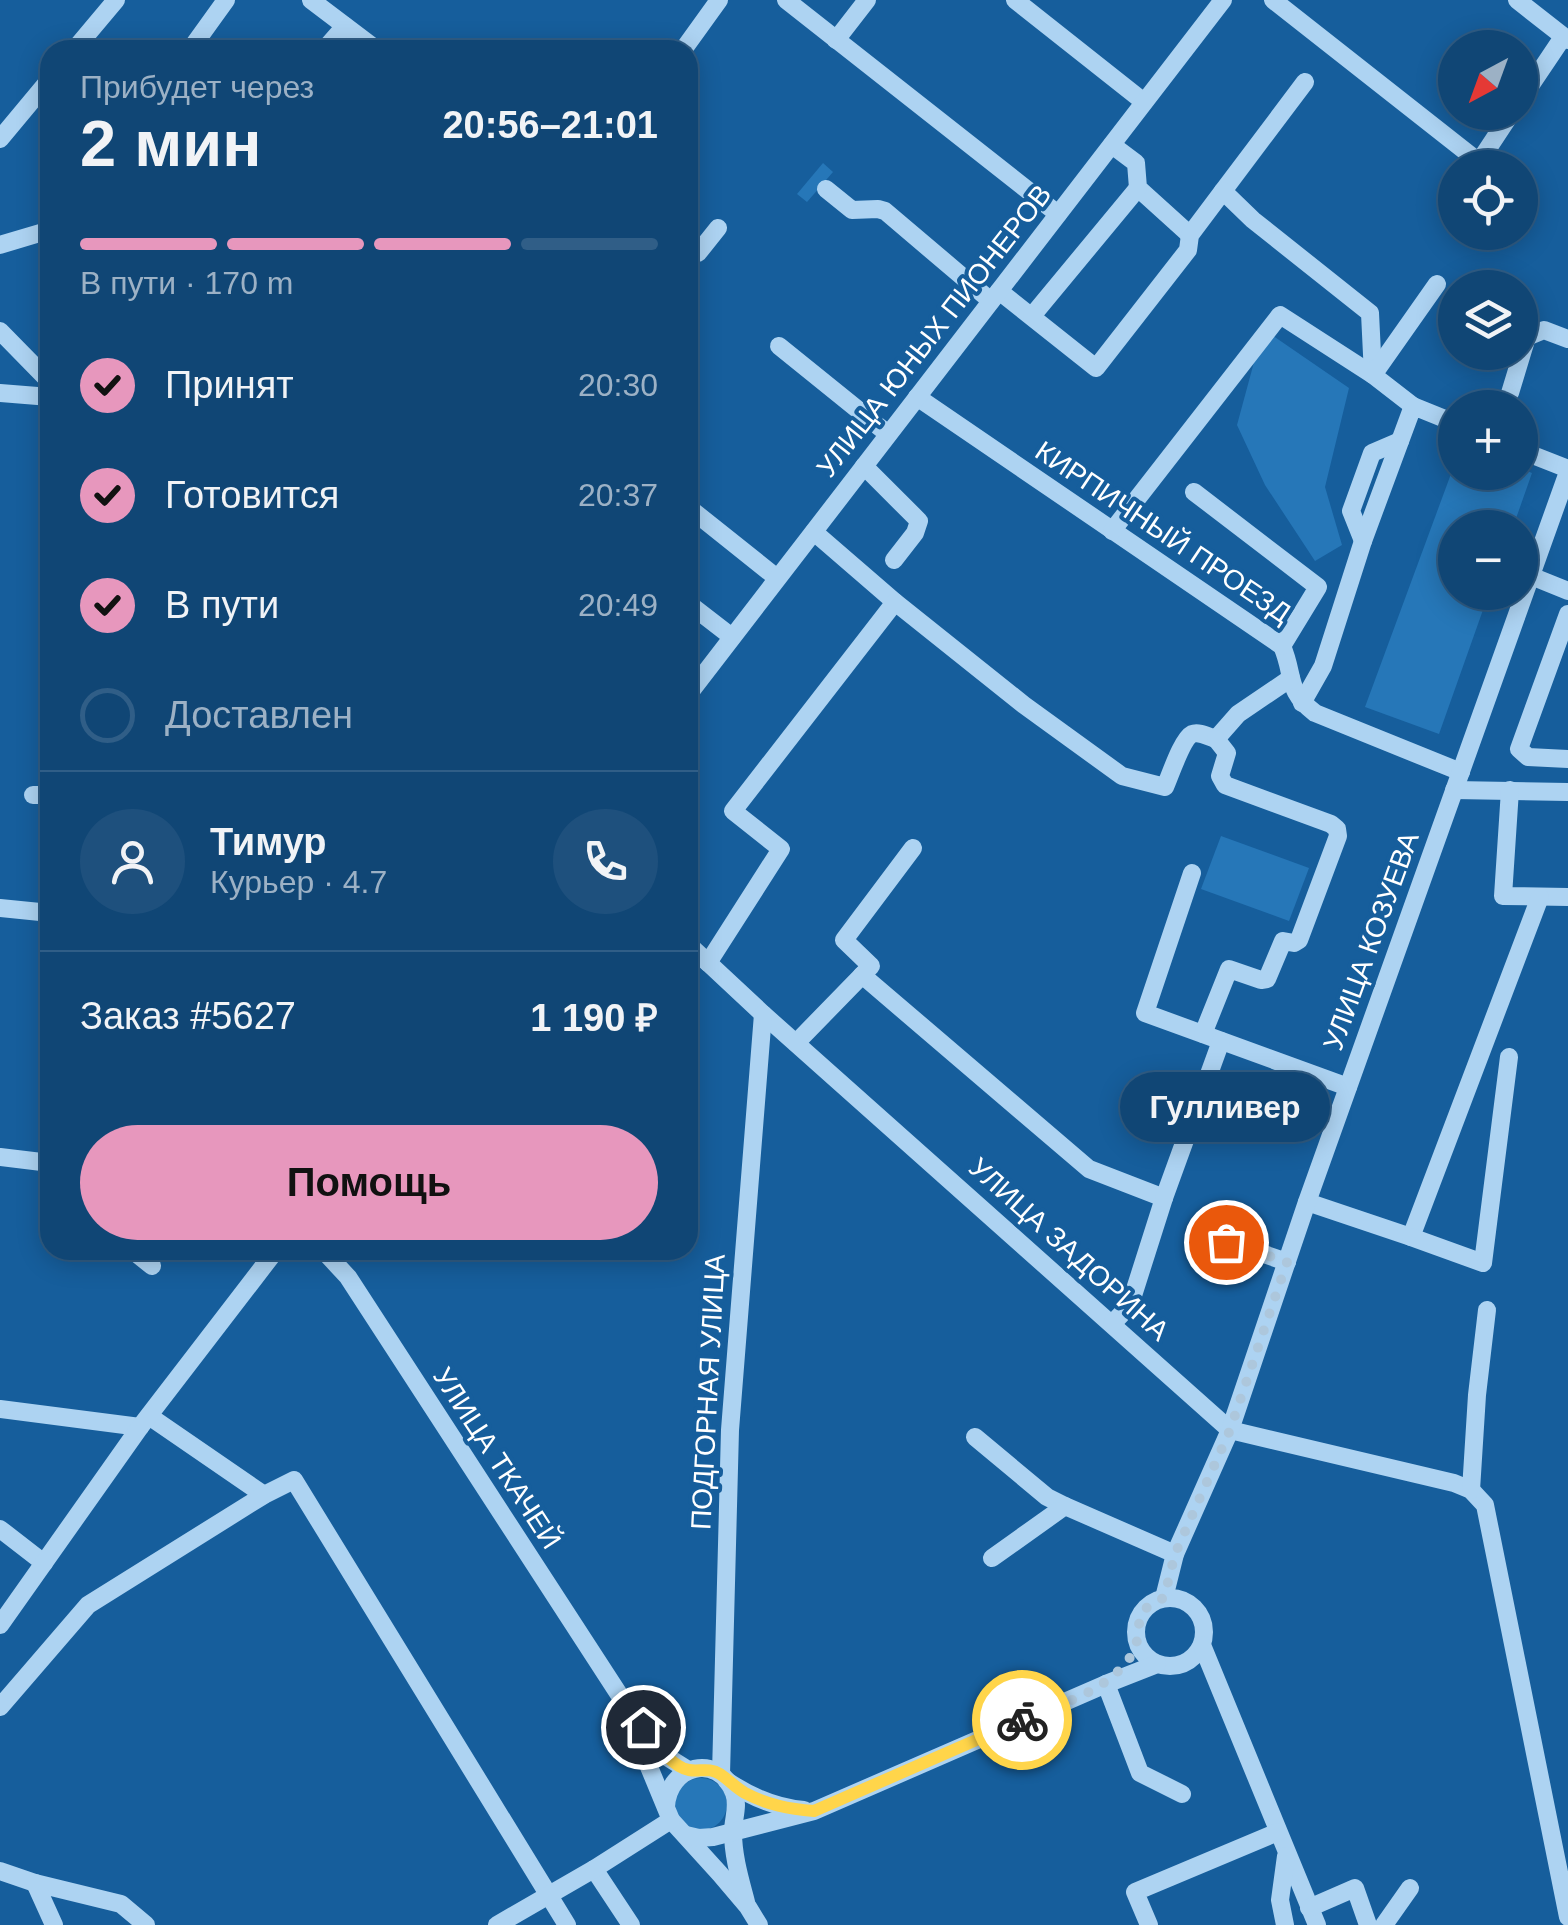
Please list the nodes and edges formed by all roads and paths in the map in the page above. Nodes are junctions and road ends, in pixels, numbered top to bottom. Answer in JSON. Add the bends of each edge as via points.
{"nodes":[{"id":1,"x":116,"y":0,"type":"edge"},
{"id":2,"x":226,"y":0,"type":"edge"},
{"id":3,"x":310,"y":0,"type":"edge"},
{"id":4,"x":719,"y":0,"type":"edge"},
{"id":5,"x":786,"y":0,"type":"edge"},
{"id":6,"x":867,"y":0,"type":"edge"},
{"id":7,"x":1016,"y":0,"type":"edge"},
{"id":8,"x":1223,"y":0,"type":"edge"},
{"id":9,"x":1274,"y":0,"type":"edge"},
{"id":10,"x":1517,"y":0,"type":"edge"},
{"id":11,"x":344,"y":26,"type":"junction"},
{"id":12,"x":1566,"y":38,"type":"edge"},
{"id":13,"x":82,"y":40,"type":"edge"},
{"id":14,"x":197,"y":40,"type":"edge"},
{"id":15,"x":332,"y":40,"type":"edge"},
{"id":16,"x":363,"y":40,"type":"edge"},
{"id":17,"x":691,"y":40,"type":"edge"},
{"id":18,"x":836,"y":40,"type":"junction"},
{"id":19,"x":1538,"y":76,"type":"edge"},
{"id":20,"x":1305,"y":82,"type":"dead end"},
{"id":21,"x":40,"y":91,"type":"edge"},
{"id":22,"x":1144,"y":102,"type":"junction"},
{"id":23,"x":1438,"y":130,"type":"edge"},
{"id":24,"x":1439,"y":130,"type":"edge"},
{"id":25,"x":1500,"y":130,"type":"edge"},
{"id":26,"x":0,"y":139,"type":"edge"},
{"id":27,"x":1112,"y":144,"type":"junction"},
{"id":28,"x":1138,"y":188,"type":"junction"},
{"id":29,"x":826,"y":189,"type":"dead end"},
{"id":30,"x":1223,"y":191,"type":"junction"},
{"id":31,"x":1058,"y":214,"type":"junction"},
{"id":32,"x":718,"y":228,"type":"dead end"},
{"id":33,"x":40,"y":233,"type":"edge"},
{"id":34,"x":1190,"y":235,"type":"junction"},
{"id":35,"x":0,"y":246,"type":"edge"},
{"id":36,"x":698,"y":253,"type":"edge"},
{"id":37,"x":1437,"y":284,"type":"dead end"},
{"id":38,"x":995,"y":296,"type":"junction"},
{"id":39,"x":1032,"y":316,"type":"junction"},
{"id":40,"x":0,"y":332,"type":"edge"},
{"id":41,"x":1568,"y":339,"type":"edge"},
{"id":42,"x":779,"y":346,"type":"dead end"},
{"id":43,"x":40,"y":372,"type":"edge"},
{"id":44,"x":1372,"y":375,"type":"junction"},
{"id":45,"x":1511,"y":390,"type":"edge"},
{"id":46,"x":0,"y":393,"type":"edge"},
{"id":47,"x":40,"y":396,"type":"edge"},
{"id":48,"x":917,"y":397,"type":"junction"},
{"id":49,"x":1414,"y":406,"type":"junction"},
{"id":50,"x":1438,"y":416,"type":"edge"},
{"id":51,"x":888,"y":434,"type":"junction"},
{"id":52,"x":1538,"y":458,"type":"edge"},
{"id":53,"x":864,"y":466,"type":"junction"},
{"id":54,"x":1568,"y":471,"type":"edge"},
{"id":55,"x":1194,"y":492,"type":"dead end"},
{"id":56,"x":1562,"y":507,"type":"edge"},
{"id":57,"x":698,"y":515,"type":"edge"},
{"id":58,"x":814,"y":532,"type":"junction"},
{"id":59,"x":1112,"y":532,"type":"junction"},
{"id":60,"x":894,"y":560,"type":"dead end"},
{"id":61,"x":1538,"y":560,"type":"edge"},
{"id":62,"x":777,"y":578,"type":"junction"},
{"id":63,"x":1538,"y":579,"type":"edge"},
{"id":64,"x":1568,"y":590,"type":"edge"},
{"id":65,"x":895,"y":602,"type":"junction"},
{"id":66,"x":1519,"y":610,"type":"edge"},
{"id":67,"x":698,"y":611,"type":"edge"},
{"id":68,"x":1568,"y":614,"type":"edge"},
{"id":69,"x":732,"y":638,"type":"junction"},
{"id":70,"x":1282,"y":646,"type":"junction"},
{"id":71,"x":1290,"y":678,"type":"junction"},
{"id":72,"x":698,"y":681,"type":"edge"},
{"id":73,"x":1302,"y":703,"type":"junction"},
{"id":74,"x":1216,"y":739,"type":"junction"},
{"id":75,"x":1568,"y":759,"type":"edge"},
{"id":76,"x":1461,"y":772,"type":"junction"},
{"id":77,"x":1454,"y":790,"type":"junction"},
{"id":78,"x":1510,"y":790,"type":"junction"},
{"id":79,"x":1568,"y":792,"type":"edge"},
{"id":80,"x":913,"y":848,"type":"dead end"},
{"id":81,"x":1192,"y":873,"type":"dead end"},
{"id":82,"x":1540,"y":897,"type":"junction"},
{"id":83,"x":1568,"y":897,"type":"edge"},
{"id":84,"x":0,"y":908,"type":"edge"},
{"id":85,"x":40,"y":911,"type":"edge"},
{"id":86,"x":698,"y":954,"type":"edge"},
{"id":87,"x":708,"y":963,"type":"junction"},
{"id":88,"x":862,"y":975,"type":"junction"},
{"id":89,"x":762,"y":1014,"type":"junction"},
{"id":90,"x":1212,"y":1038,"type":"junction"},
{"id":91,"x":796,"y":1044,"type":"junction"},
{"id":92,"x":1509,"y":1058,"type":"dead end"},
{"id":93,"x":1348,"y":1088,"type":"junction"},
{"id":94,"x":0,"y":1157,"type":"edge"},
{"id":95,"x":40,"y":1162,"type":"edge"},
{"id":96,"x":1164,"y":1198,"type":"junction"},
{"id":97,"x":1307,"y":1202,"type":"junction"},
{"id":98,"x":1411,"y":1238,"type":"junction"},
{"id":99,"x":1226,"y":1242,"type":"dead end"},
{"id":100,"x":144,"y":1260,"type":"edge"},
{"id":101,"x":268,"y":1260,"type":"edge"},
{"id":102,"x":332,"y":1260,"type":"edge"},
{"id":103,"x":1287,"y":1262,"type":"junction"},
{"id":104,"x":152,"y":1266,"type":"dead end"},
{"id":105,"x":1487,"y":1310,"type":"dead end"},
{"id":106,"x":1112,"y":1324,"type":"junction"},
{"id":107,"x":0,"y":1409,"type":"edge"},
{"id":108,"x":145,"y":1422,"type":"junction"},
{"id":109,"x":1230,"y":1430,"type":"junction"},
{"id":110,"x":974,"y":1436,"type":"dead end"},
{"id":111,"x":1471,"y":1490,"type":"junction"},
{"id":112,"x":264,"y":1495,"type":"junction"},
{"id":113,"x":1065,"y":1506,"type":"junction"},
{"id":114,"x":0,"y":1529,"type":"edge"},
{"id":115,"x":1175,"y":1554,"type":"junction"},
{"id":116,"x":992,"y":1558,"type":"dead end"},
{"id":117,"x":44,"y":1563,"type":"junction"},
{"id":118,"x":1164,"y":1598,"type":"junction"},
{"id":119,"x":0,"y":1625,"type":"edge"},
{"id":120,"x":1138,"y":1642,"type":"junction"},
{"id":121,"x":1202,"y":1644,"type":"junction"},
{"id":122,"x":1158,"y":1664,"type":"junction"},
{"id":123,"x":1179,"y":1665,"type":"junction"},
{"id":124,"x":1106,"y":1684,"type":"junction"},
{"id":125,"x":1218,"y":1684,"type":"junction"},
{"id":126,"x":622,"y":1698,"type":"junction"},
{"id":127,"x":0,"y":1707,"type":"edge"},
{"id":128,"x":688,"y":1770,"type":"junction"},
{"id":129,"x":724,"y":1778,"type":"junction"},
{"id":130,"x":1182,"y":1794,"type":"dead end"},
{"id":131,"x":735,"y":1811,"type":"junction"},
{"id":132,"x":814,"y":1811,"type":"junction"},
{"id":133,"x":669,"y":1814,"type":"junction"},
{"id":134,"x":732,"y":1832,"type":"junction"},
{"id":135,"x":1278,"y":1832,"type":"junction"},
{"id":136,"x":686,"y":1835,"type":"junction"},
{"id":137,"x":712,"y":1837,"type":"junction"},
{"id":138,"x":1286,"y":1852,"type":"junction"},
{"id":139,"x":594,"y":1869,"type":"junction"},
{"id":140,"x":0,"y":1871,"type":"edge"},
{"id":141,"x":35,"y":1883,"type":"junction"},
{"id":142,"x":1410,"y":1888,"type":"dead end"},
{"id":143,"x":548,"y":1895,"type":"junction"},
{"id":144,"x":748,"y":1907,"type":"junction"},
{"id":145,"x":1568,"y":1915,"type":"edge"},
{"id":146,"x":1313,"y":1916,"type":"edge"},
{"id":147,"x":510,"y":1922,"type":"edge"},
{"id":148,"x":54,"y":1925,"type":"edge"},
{"id":149,"x":146,"y":1925,"type":"edge"},
{"id":150,"x":567,"y":1925,"type":"edge"},
{"id":151,"x":631,"y":1925,"type":"edge"},
{"id":152,"x":759,"y":1925,"type":"edge"},
{"id":153,"x":1148,"y":1925,"type":"edge"},
{"id":154,"x":1285,"y":1925,"type":"edge"},
{"id":155,"x":1368,"y":1925,"type":"edge"},
{"id":156,"x":1384,"y":1925,"type":"edge"}],
"edges":[{"from":1,"to":13,"type":"street"},
{"from":2,"to":14,"type":"street"},
{"from":3,"to":11,"type":"street"},
{"from":4,"to":17,"type":"street"},
{"from":5,"to":18,"type":"street"},
{"from":6,"to":18,"type":"street"},
{"from":7,"to":22,"type":"street"},
{"from":8,"to":22,"type":"street","name":"УЛИЦА ЮНЫХ ПИОНЕРОВ"},
{"from":9,"to":23,"type":"street"},
{"from":10,"to":12,"type":"street"},
{"from":11,"to":15,"type":"street"},
{"from":11,"to":16,"type":"street"},
{"from":12,"to":19,"type":"street"},
{"from":18,"to":31,"type":"street"},
{"from":20,"to":30,"type":"street"},
{"from":21,"to":26,"type":"street"},
{"from":22,"to":27,"type":"street","name":"УЛИЦА ЮНЫХ ПИОНЕРОВ"},
{"from":24,"to":25,"type":"street","via":[[1479,162]]},
{"from":27,"to":28,"type":"street","via":[[1136,163]]},
{"from":27,"to":31,"type":"street","name":"УЛИЦА ЮНЫХ ПИОНЕРОВ"},
{"from":28,"to":34,"type":"street"},
{"from":28,"to":39,"type":"street"},
{"from":29,"to":38,"type":"street","via":[[852,210],[885,211]]},
{"from":30,"to":34,"type":"street"},
{"from":30,"to":44,"type":"street","via":[[1370,313]]},
{"from":31,"to":38,"type":"street","name":"УЛИЦА ЮНЫХ ПИОНЕРОВ"},
{"from":32,"to":36,"type":"street"},
{"from":33,"to":35,"type":"street"},
{"from":34,"to":39,"type":"street","via":[[1188,250],[1096,368]]},
{"from":37,"to":44,"type":"street"},
{"from":38,"to":39,"type":"street"},
{"from":38,"to":48,"type":"street","name":"УЛИЦА ЮНЫХ ПИОНЕРОВ"},
{"from":40,"to":43,"type":"street"},
{"from":41,"to":45,"type":"street","via":[[1544,330],[1527,337]]},
{"from":42,"to":51,"type":"street"},
{"from":44,"to":49,"type":"street"},
{"from":44,"to":59,"type":"street","via":[[1280,314]]},
{"from":46,"to":47,"type":"street"},
{"from":48,"to":51,"type":"street","name":"УЛИЦА ЮНЫХ ПИОНЕРОВ"},
{"from":48,"to":59,"type":"street","name":"КИРПИЧНЫЙ ПРОЕЗД"},
{"from":49,"to":50,"type":"street"},
{"from":49,"to":73,"type":"street","via":[[1323,666]]},
{"from":51,"to":53,"type":"street","name":"УЛИЦА ЮНЫХ ПИОНЕРОВ"},
{"from":52,"to":54,"type":"street"},
{"from":53,"to":58,"type":"street","name":"УЛИЦА ЮНЫХ ПИОНЕРОВ"},
{"from":53,"to":60,"type":"street","via":[[919,520]]},
{"from":54,"to":56,"type":"street","name":"УЛИЦА КОЗУЕВА"},
{"from":55,"to":70,"type":"street","via":[[1318,588]]},
{"from":56,"to":61,"type":"street","name":"УЛИЦА КОЗУЕВА"},
{"from":57,"to":62,"type":"street"},
{"from":58,"to":62,"type":"street","name":"УЛИЦА ЮНЫХ ПИОНЕРОВ"},
{"from":58,"to":65,"type":"street"},
{"from":59,"to":70,"type":"street","name":"КИРПИЧНЫЙ ПРОЕЗД"},
{"from":62,"to":69,"type":"street","name":"УЛИЦА ЮНЫХ ПИОНЕРОВ"},
{"from":63,"to":64,"type":"street"},
{"from":65,"to":74,"type":"street","via":[[1122,776],[1165,787],[1190,735]]},
{"from":65,"to":87,"type":"street","via":[[732,811],[780,849]]},
{"from":66,"to":76,"type":"street","name":"УЛИЦА КОЗУЕВА"},
{"from":67,"to":69,"type":"street"},
{"from":68,"to":75,"type":"street","via":[[1518,744],[1528,757]]},
{"from":69,"to":72,"type":"street","name":"УЛИЦА ЮНЫХ ПИОНЕРОВ"},
{"from":70,"to":71,"type":"street","name":"КИРПИЧНЫЙ ПРОЕЗД"},
{"from":71,"to":73,"type":"street","name":"КИРПИЧНЫЙ ПРОЕЗД"},
{"from":71,"to":74,"type":"street","via":[[1238,714]]},
{"from":73,"to":76,"type":"street"},
{"from":74,"to":90,"type":"street","via":[[1227,753],[1220,776],[1225,785],[1331,824],[1338,836],[1299,940],[1283,941],[1267,979],[1229,969]]},
{"from":76,"to":77,"type":"street","name":"УЛИЦА КОЗУЕВА"},
{"from":77,"to":78,"type":"street"},
{"from":77,"to":93,"type":"street","name":"УЛИЦА КОЗУЕВА"},
{"from":78,"to":79,"type":"street"},
{"from":78,"to":82,"type":"street","via":[[1503,896]]},
{"from":80,"to":88,"type":"street","via":[[844,940],[870,966]]},
{"from":81,"to":90,"type":"street","via":[[1145,1013]]},
{"from":82,"to":83,"type":"street"},
{"from":82,"to":98,"type":"street"},
{"from":84,"to":85,"type":"street"},
{"from":86,"to":87,"type":"street","name":"УЛИЦА ЗАДОРИНА"},
{"from":87,"to":89,"type":"street","name":"УЛИЦА ЗАДОРИНА"},
{"from":88,"to":91,"type":"street"},
{"from":88,"to":96,"type":"street","via":[[1089,1169]]},
{"from":89,"to":91,"type":"street","name":"УЛИЦА ЗАДОРИНА"},
{"from":89,"to":129,"type":"street","name":"ПОДГОРНАЯ УЛИЦА","via":[[730,1430]]},
{"from":90,"to":93,"type":"street"},
{"from":90,"to":96,"type":"street"},
{"from":91,"to":106,"type":"street","name":"УЛИЦА ЗАДОРИНА"},
{"from":92,"to":98,"type":"street","via":[[1483,1263]]},
{"from":93,"to":97,"type":"street","name":"УЛИЦА КОЗУЕВА"},
{"from":94,"to":95,"type":"street"},
{"from":96,"to":106,"type":"street","via":[[1130,1305]]},
{"from":97,"to":98,"type":"street"},
{"from":97,"to":103,"type":"street","name":"УЛИЦА КОЗУЕВА"},
{"from":99,"to":103,"type":"street"},
{"from":100,"to":104,"type":"street"},
{"from":101,"to":108,"type":"street"},
{"from":102,"to":126,"type":"street","name":"УЛИЦА ТКАЧЕЙ"},
{"from":103,"to":109,"type":"street","name":"УЛИЦА КОЗУЕВА"},
{"from":105,"to":111,"type":"street"},
{"from":106,"to":109,"type":"street","name":"УЛИЦА ЗАДОРИНА"},
{"from":107,"to":108,"type":"street"},
{"from":108,"to":112,"type":"street"},
{"from":108,"to":117,"type":"street"},
{"from":109,"to":111,"type":"street","name":"УЛИЦА ЗАДОРИНА"},
{"from":109,"to":115,"type":"street","name":"УЛИЦА КОЗУЕВА"},
{"from":110,"to":113,"type":"street"},
{"from":111,"to":145,"type":"street","via":[[1485,1505]]},
{"from":112,"to":127,"type":"street","via":[[88,1604]]},
{"from":112,"to":143,"type":"street","via":[[294,1480]]},
{"from":113,"to":115,"type":"street"},
{"from":113,"to":116,"type":"street"},
{"from":114,"to":117,"type":"street"},
{"from":115,"to":118,"type":"street","name":"УЛИЦА КОЗУЕВА"},
{"from":117,"to":119,"type":"street"},
{"from":118,"to":120,"type":"street","name":"УЛИЦА КОЗУЕВА","via":[[1145,1608]]},
{"from":118,"to":121,"type":"street","via":[[1190,1604],[1200,1616]]},
{"from":120,"to":122,"type":"street"},
{"from":120,"to":124,"type":"street","name":"УЛИЦА КОЗУЕВА"},
{"from":121,"to":123,"type":"street"},
{"from":121,"to":125,"type":"street"},
{"from":122,"to":123,"type":"street"},
{"from":122,"to":124,"type":"street","name":"УЛИЦА КОЗУЕВА"},
{"from":123,"to":125,"type":"street"},
{"from":124,"to":130,"type":"street","via":[[1140,1773]]},
{"from":124,"to":132,"type":"street","name":"УЛИЦА КОЗУЕВА"},
{"from":125,"to":135,"type":"street"},
{"from":126,"to":128,"type":"street","name":"УЛИЦА ТКАЧЕЙ","via":[[664,1755]]},
{"from":126,"to":133,"type":"street","name":"УЛИЦА ТКАЧЕЙ"},
{"from":128,"to":129,"type":"street","via":[[709,1769]]},
{"from":128,"to":133,"type":"street","via":[[667,1795]]},
{"from":129,"to":131,"type":"street"},
{"from":129,"to":132,"type":"street","via":[[764,1802]]},
{"from":131,"to":134,"type":"street"},
{"from":131,"to":137,"type":"street"},
{"from":132,"to":134,"type":"street","name":"УЛИЦА КОЗУЕВА"},
{"from":133,"to":136,"type":"street"},
{"from":133,"to":139,"type":"street"},
{"from":134,"to":137,"type":"street","name":"УЛИЦА КОЗУЕВА"},
{"from":134,"to":144,"type":"street"},
{"from":135,"to":138,"type":"street"},
{"from":135,"to":153,"type":"street","via":[[1135,1892]]},
{"from":136,"to":137,"type":"street"},
{"from":136,"to":144,"type":"street"},
{"from":138,"to":146,"type":"street"},
{"from":138,"to":154,"type":"street","via":[[1280,1900]]},
{"from":139,"to":143,"type":"street"},
{"from":139,"to":151,"type":"street"},
{"from":140,"to":141,"type":"street"},
{"from":141,"to":148,"type":"street"},
{"from":141,"to":149,"type":"street","via":[[121,1904]]},
{"from":142,"to":156,"type":"street"},
{"from":143,"to":147,"type":"street"},
{"from":143,"to":150,"type":"street"},
{"from":144,"to":152,"type":"street"},
{"from":146,"to":155,"type":"street","via":[[1355,1888]]}]}
